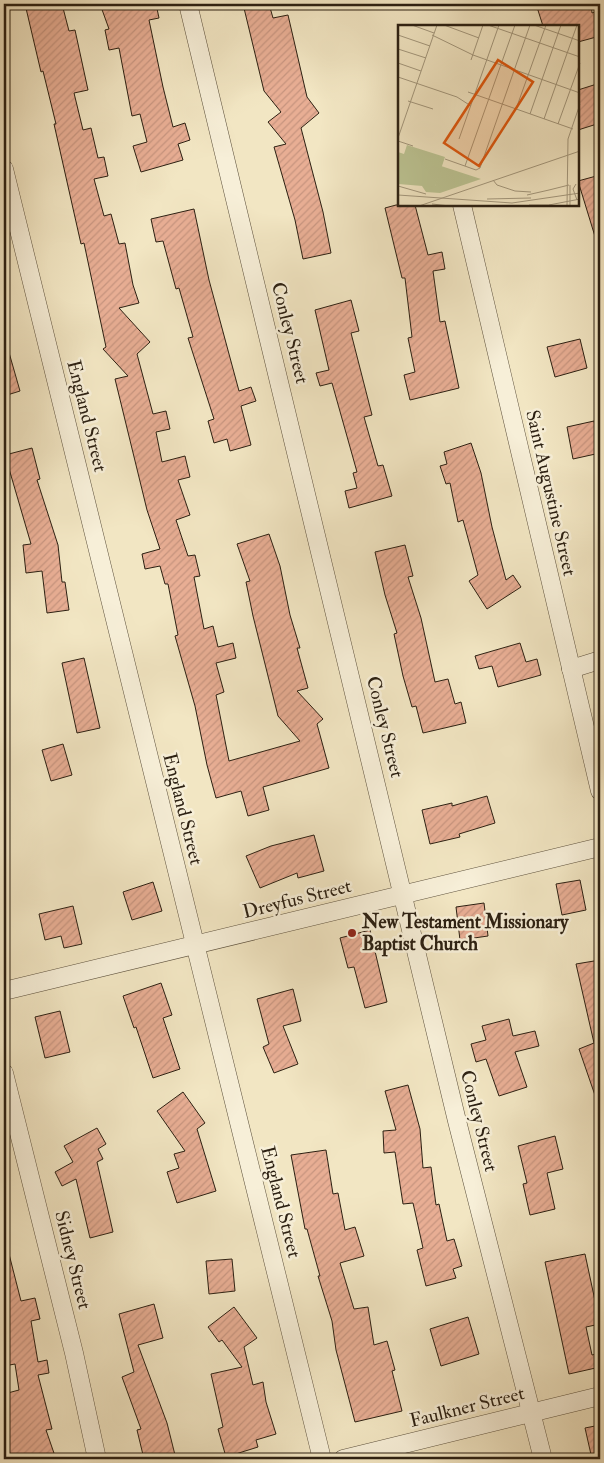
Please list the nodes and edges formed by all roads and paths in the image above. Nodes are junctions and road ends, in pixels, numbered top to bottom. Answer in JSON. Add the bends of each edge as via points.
{"nodes":[{"id":1,"x":188,"y":4,"type":"edge"},
{"id":2,"x":4,"y":168,"type":"edge"},
{"id":3,"x":462,"y":206,"type":"edge"},
{"id":4,"x":600,"y":660,"type":"edge"},
{"id":5,"x":571,"y":669,"type":"junction"},
{"id":6,"x":600,"y":791,"type":"edge"},
{"id":7,"x":600,"y":847,"type":"edge"},
{"id":8,"x":403,"y":895,"type":"junction"},
{"id":9,"x":195,"y":945,"type":"junction"},
{"id":10,"x":4,"y":991,"type":"edge"},
{"id":11,"x":4,"y":1073,"type":"edge"},
{"id":12,"x":600,"y":1396,"type":"edge"},
{"id":13,"x":531,"y":1413,"type":"junction"},
{"id":14,"x":97,"y":1459,"type":"edge"},
{"id":15,"x":322,"y":1459,"type":"edge"},
{"id":16,"x":343,"y":1459,"type":"edge"},
{"id":17,"x":542,"y":1459,"type":"edge"}],
"edges":[{"from":1,"to":8,"type":"street","name":"Conley Street"},
{"from":2,"to":9,"type":"street","name":"England Street"},
{"from":3,"to":5,"type":"street","name":"Saint Augustine Street"},
{"from":4,"to":5,"type":"street"},
{"from":5,"to":6,"type":"street","name":"Saint Augustine Street"},
{"from":7,"to":8,"type":"street","name":"Dreyfus Street"},
{"from":8,"to":9,"type":"street","name":"Dreyfus Street"},
{"from":8,"to":13,"type":"street","name":"Conley Street","via":[[456,1121]]},
{"from":9,"to":10,"type":"street","name":"Dreyfus Street"},
{"from":9,"to":15,"type":"street","name":"England Street"},
{"from":11,"to":14,"type":"street","name":"Sidney Street"},
{"from":12,"to":13,"type":"street","name":"Faulkner Street"},
{"from":13,"to":16,"type":"street","name":"Faulkner Street"},
{"from":13,"to":17,"type":"street","name":"Conley Street"}]}
